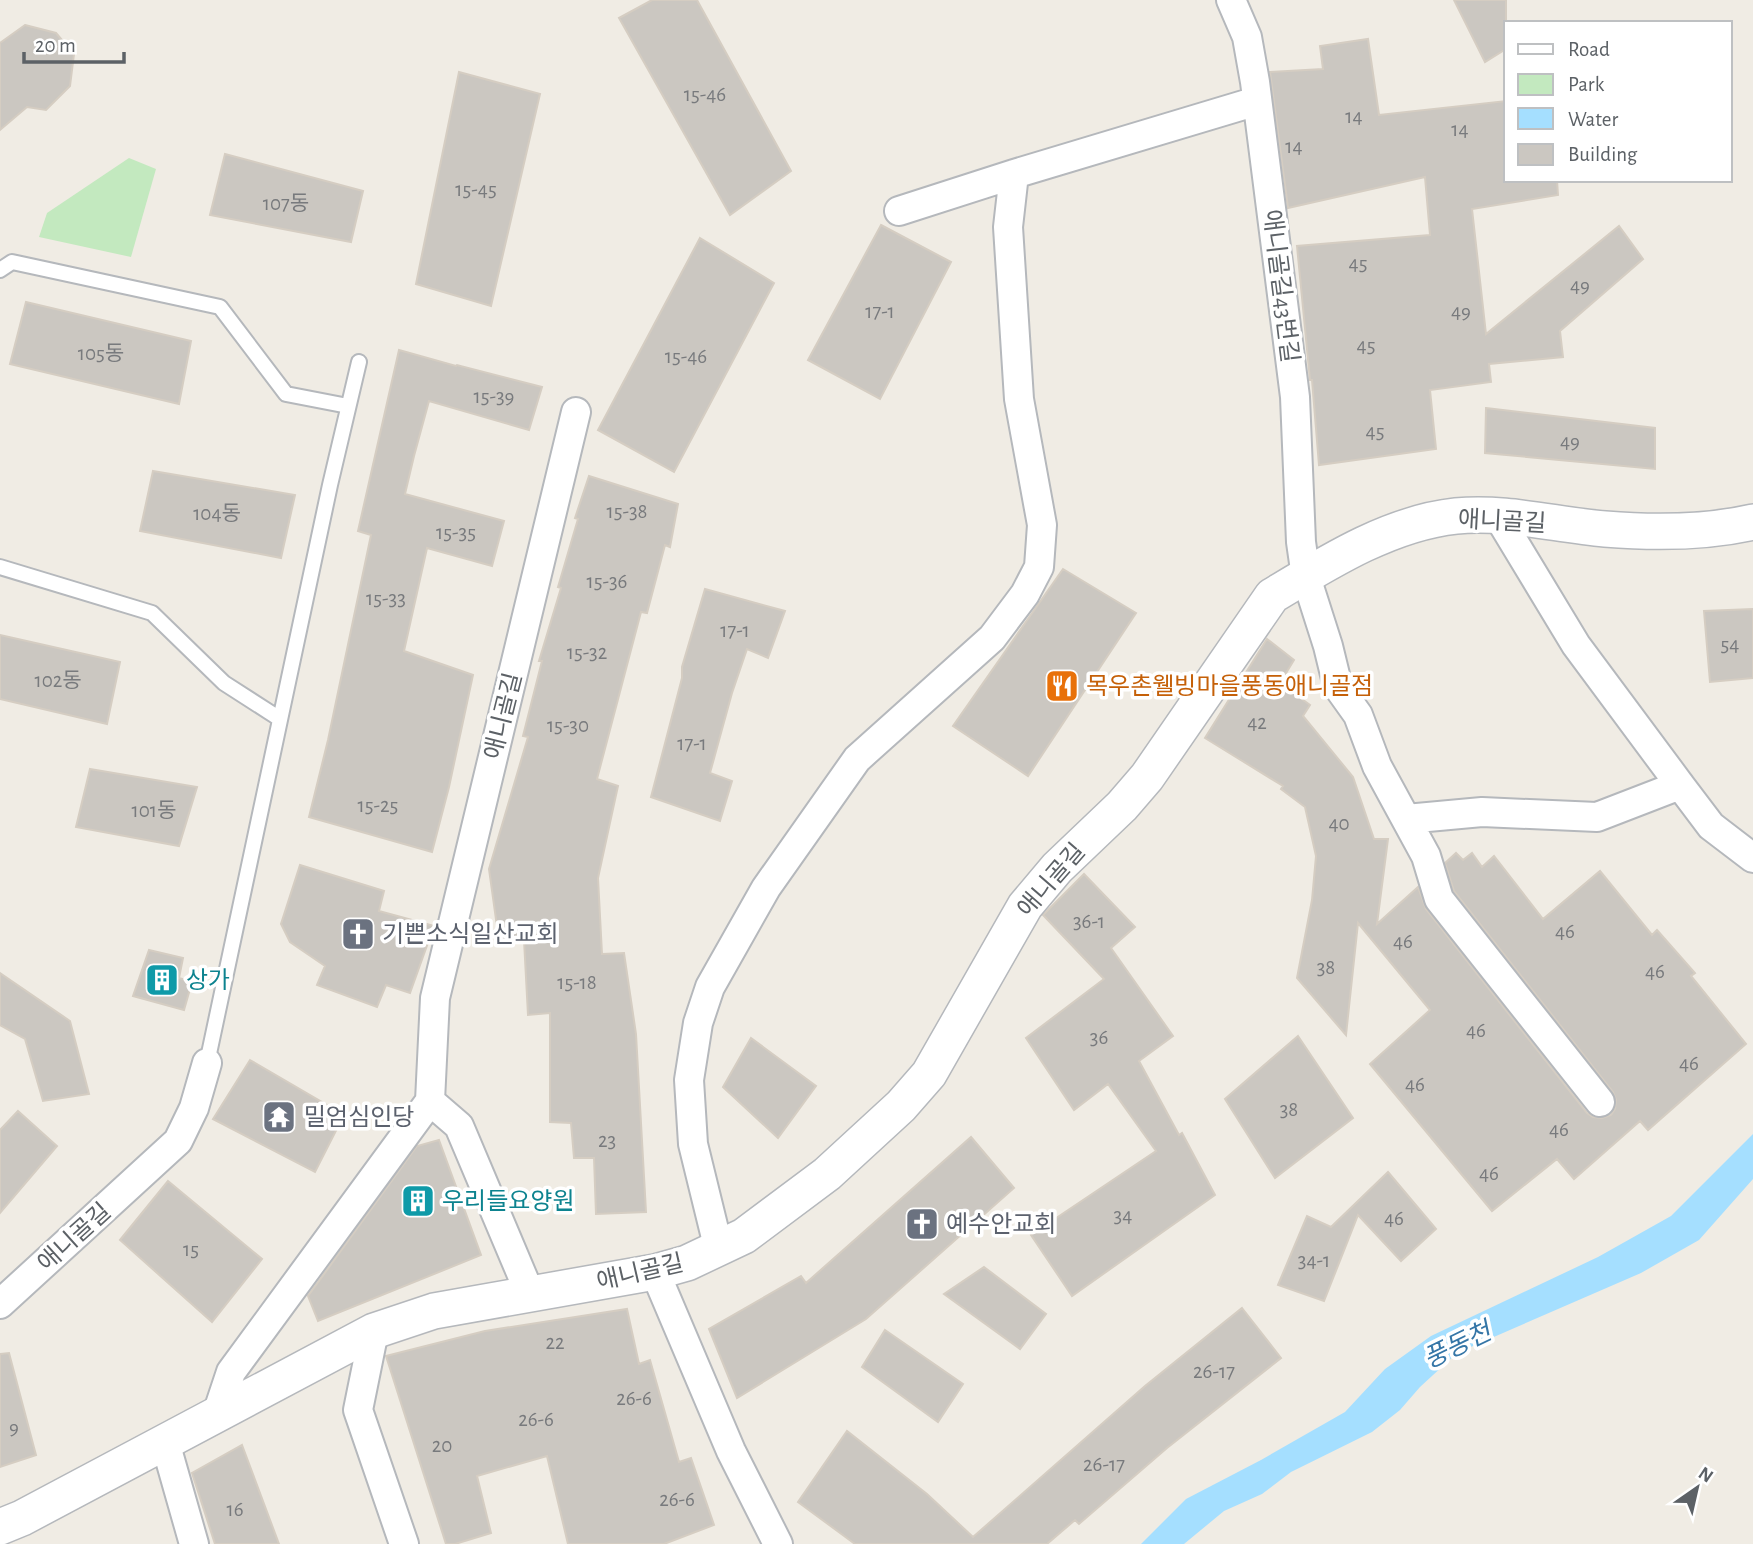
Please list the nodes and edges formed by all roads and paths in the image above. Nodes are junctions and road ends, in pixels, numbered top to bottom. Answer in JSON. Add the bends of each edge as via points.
{"nodes":[{"id":1,"x":1231,"y":0,"type":"edge"},
{"id":2,"x":1257,"y":101,"type":"junction"},
{"id":3,"x":1014,"y":174,"type":"junction"},
{"id":4,"x":899,"y":211,"type":"dead end"},
{"id":5,"x":0,"y":270,"type":"edge"},
{"id":6,"x":359,"y":362,"type":"dead end"},
{"id":7,"x":348,"y":406,"type":"junction"},
{"id":8,"x":576,"y":412,"type":"dead end"},
{"id":9,"x":1498,"y":516,"type":"junction"},
{"id":10,"x":1753,"y":522,"type":"edge"},
{"id":11,"x":0,"y":567,"type":"edge"},
{"id":12,"x":1306,"y":577,"type":"junction"},
{"id":13,"x":280,"y":719,"type":"junction"},
{"id":14,"x":1680,"y":785,"type":"junction"},
{"id":15,"x":1406,"y":819,"type":"junction"},
{"id":16,"x":1753,"y":858,"type":"edge"},
{"id":17,"x":207,"y":1063,"type":"joint"},
{"id":18,"x":430,"y":1101,"type":"junction"},
{"id":19,"x":1600,"y":1102,"type":"dead end"},
{"id":20,"x":719,"y":1250,"type":"junction"},
{"id":21,"x":655,"y":1272,"type":"junction"},
{"id":22,"x":530,"y":1293,"type":"junction"},
{"id":23,"x":0,"y":1304,"type":"edge"},
{"id":24,"x":374,"y":1331,"type":"junction"},
{"id":25,"x":217,"y":1414,"type":"junction"},
{"id":26,"x":165,"y":1442,"type":"junction"},
{"id":27,"x":0,"y":1527,"type":"edge"},
{"id":28,"x":194,"y":1544,"type":"edge"},
{"id":29,"x":404,"y":1544,"type":"edge"},
{"id":30,"x":778,"y":1544,"type":"edge"}],
"edges":[{"from":1,"to":2,"type":"street","name":"애니골길43번길","via":[[1247,37]]},
{"from":2,"to":3,"type":"street"},
{"from":2,"to":12,"type":"street","name":"애니골길43번길","via":[[1295,397]]},
{"from":3,"to":4,"type":"street"},
{"from":3,"to":20,"type":"street","via":[[1008,226],[1019,399],[1042,525],[1039,567],[992,638],[857,759],[766,888],[710,987],[698,1023],[689,1080],[693,1144]]},
{"from":5,"to":7,"type":"lane","via":[[12,262],[220,307],[286,394]]},
{"from":6,"to":7,"type":"lane"},
{"from":7,"to":13,"type":"lane"},
{"from":8,"to":18,"type":"street","name":"애니골길","via":[[435,998]]},
{"from":9,"to":10,"type":"street","name":"애니골길","via":[[1656,531],[1728,528]]},
{"from":9,"to":12,"type":"street","name":"애니골길","via":[[1456,516],[1400,530]]},
{"from":9,"to":14,"type":"street","via":[[1576,645]]},
{"from":11,"to":13,"type":"lane","via":[[152,614],[223,683]]},
{"from":12,"to":15,"type":"street","name":"애니골길43번길","via":[[1338,687],[1358,715],[1377,765]]},
{"from":12,"to":20,"type":"street","name":"애니골길","via":[[1272,596],[1147,777],[1025,906],[946,1048],[917,1090],[827,1174]]},
{"from":13,"to":17,"type":"lane"},
{"from":14,"to":15,"type":"street","via":[[1597,817],[1482,812]]},
{"from":14,"to":16,"type":"street","via":[[1711,826]]},
{"from":15,"to":19,"type":"street","name":"애니골길43번길","via":[[1426,856],[1439,899]]},
{"from":17,"to":23,"type":"street","name":"애니골길","via":[[178,1141]]},
{"from":18,"to":22,"type":"street","via":[[459,1126]]},
{"from":18,"to":25,"type":"street","via":[[231,1372]]},
{"from":20,"to":21,"type":"street","name":"애니골길"},
{"from":21,"to":22,"type":"street","name":"애니골길"},
{"from":21,"to":30,"type":"street","via":[[731,1451]]},
{"from":22,"to":24,"type":"street","name":"애니골길","via":[[434,1311]]},
{"from":24,"to":25,"type":"street","name":"애니골길"},
{"from":24,"to":29,"type":"street","via":[[359,1410]]},
{"from":25,"to":26,"type":"street","name":"애니골길"},
{"from":26,"to":27,"type":"street","name":"애니골길"},
{"from":26,"to":28,"type":"street"}]}
